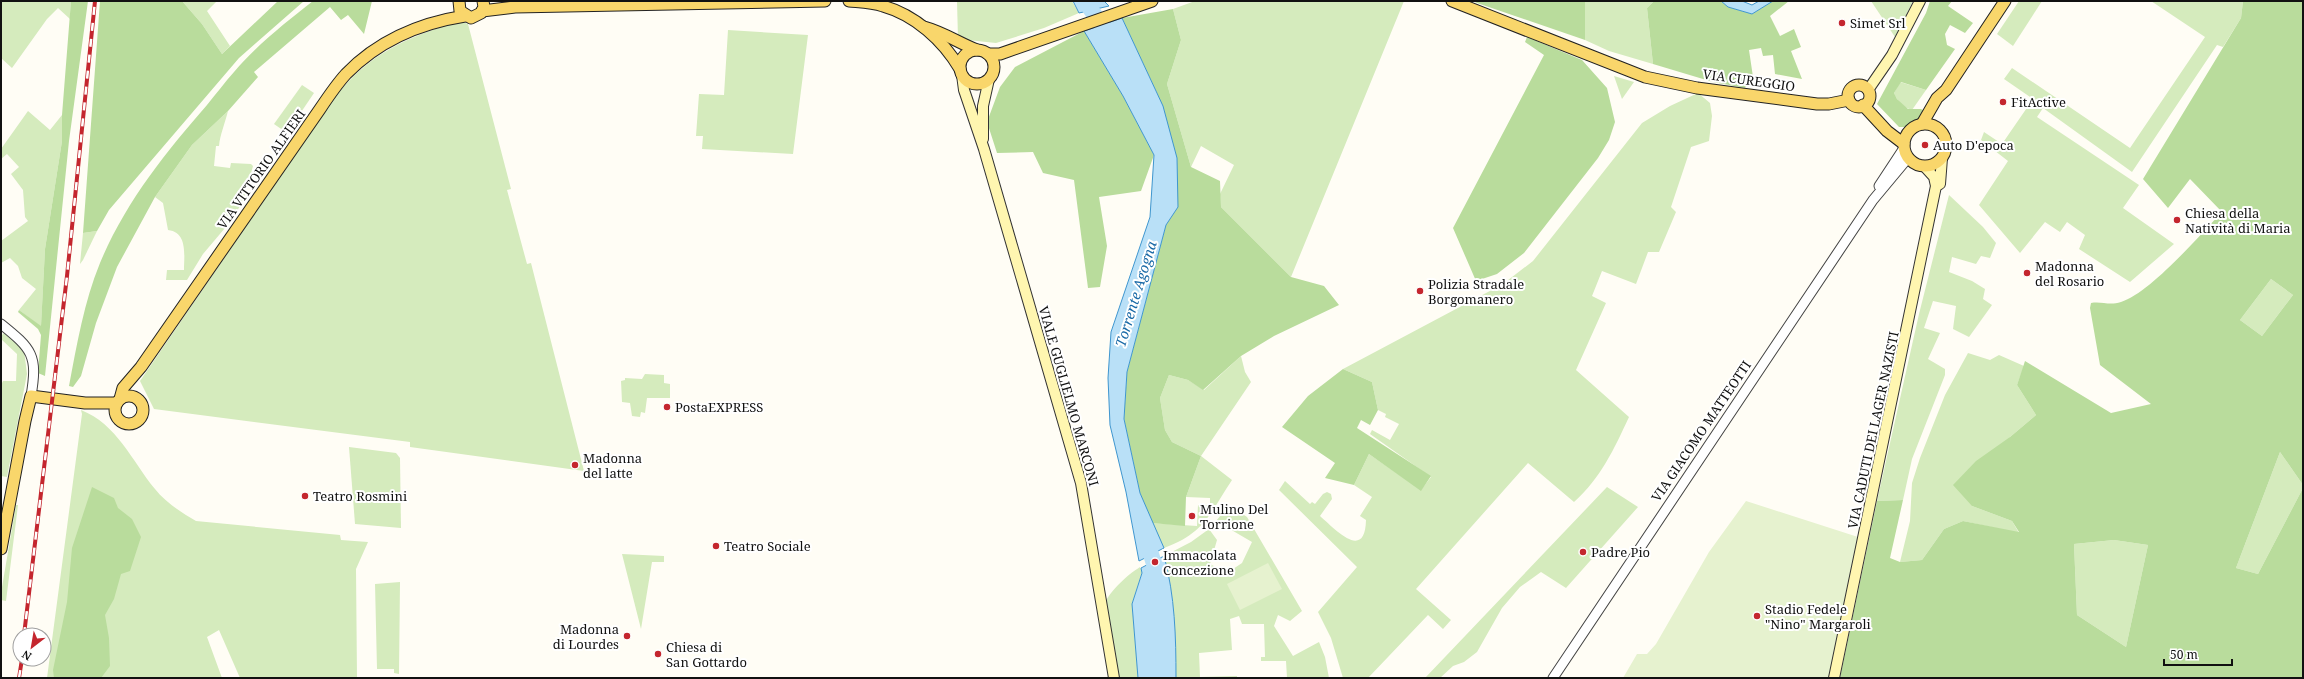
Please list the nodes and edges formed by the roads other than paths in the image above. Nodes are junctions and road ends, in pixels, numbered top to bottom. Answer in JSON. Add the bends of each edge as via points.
{"nodes":[{"id":1,"x":490,"y":1,"type":"edge"},
{"id":2,"x":825,"y":1,"type":"edge"},
{"id":3,"x":849,"y":1,"type":"edge"},
{"id":4,"x":1152,"y":1,"type":"edge"},
{"id":5,"x":1452,"y":1,"type":"edge"},
{"id":6,"x":1920,"y":1,"type":"edge"},
{"id":7,"x":2005,"y":1,"type":"edge"},
{"id":8,"x":459,"y":3,"type":"edge"},
{"id":9,"x":483,"y":6,"type":"edge"},
{"id":10,"x":512,"y":7,"type":"junction"},
{"id":11,"x":465,"y":16,"type":"junction"},
{"id":12,"x":436,"y":21,"type":"junction"},
{"id":13,"x":924,"y":27,"type":"junction"},
{"id":14,"x":1033,"y":41,"type":"junction"},
{"id":15,"x":977,"y":50,"type":"junction"},
{"id":16,"x":988,"y":54,"type":"junction"},
{"id":17,"x":994,"y":67,"type":"junction"},
{"id":18,"x":961,"y":72,"type":"junction"},
{"id":19,"x":989,"y":79,"type":"junction"},
{"id":20,"x":1868,"y":90,"type":"junction"},
{"id":21,"x":1946,"y":90,"type":"junction"},
{"id":22,"x":1849,"y":100,"type":"junction"},
{"id":23,"x":1864,"y":105,"type":"junction"},
{"id":24,"x":1922,"y":124,"type":"junction"},
{"id":25,"x":1935,"y":126,"type":"junction"},
{"id":26,"x":1904,"y":142,"type":"junction"},
{"id":27,"x":984,"y":149,"type":"junction"},
{"id":28,"x":1908,"y":158,"type":"junction"},
{"id":29,"x":1942,"y":158,"type":"junction"},
{"id":30,"x":1924,"y":166,"type":"junction"},
{"id":31,"x":1936,"y":186,"type":"junction"},
{"id":32,"x":1872,"y":200,"type":"junction"},
{"id":33,"x":1,"y":324,"type":"edge"},
{"id":34,"x":141,"y":367,"type":"junction"},
{"id":35,"x":31,"y":396,"type":"junction"},
{"id":36,"x":138,"y":399,"type":"junction"},
{"id":37,"x":118,"y":401,"type":"junction"},
{"id":38,"x":85,"y":403,"type":"junction"},
{"id":39,"x":118,"y":419,"type":"junction"},
{"id":40,"x":1,"y":549,"type":"edge"},
{"id":41,"x":1114,"y":678,"type":"edge"},
{"id":42,"x":1553,"y":678,"type":"edge"},
{"id":43,"x":1834,"y":678,"type":"edge"}],
"edges":[{"from":1,"to":10,"type":"main road"},
{"from":2,"to":10,"type":"main road"},
{"from":3,"to":13,"type":"main road","name":"VIALE GUGLIELMO MARCONI","via":[[882,5],[910,17]]},
{"from":4,"to":14,"type":"main road"},
{"from":5,"to":22,"type":"main road","name":"VIA CUREGGIO","via":[[1645,77],[1697,88],[1817,104]]},
{"from":6,"to":20,"type":"main road","via":[[1892,55]]},
{"from":7,"to":21,"type":"main road"},
{"from":8,"to":11,"type":"main road","via":[[460,11]]},
{"from":8,"to":12,"type":"main road","name":"VIA VITTORIO ALFIERI"},
{"from":9,"to":10,"type":"main road"},
{"from":9,"to":11,"type":"main road","name":"VIA VITTORIO ALFIERI","via":[[474,17]]},
{"from":11,"to":12,"type":"main road","name":"VIA VITTORIO ALFIERI"},
{"from":12,"to":34,"type":"main road","name":"VIA VITTORIO ALFIERI","via":[[390,41],[370,53],[346,75]]},
{"from":13,"to":15,"type":"main road","name":"VIALE GUGLIELMO MARCONI"},
{"from":13,"to":18,"type":"main road","name":"VIALE GUGLIELMO MARCONI","via":[[954,58]]},
{"from":14,"to":16,"type":"main road","via":[[1000,54]]},
{"from":14,"to":17,"type":"main road"},
{"from":15,"to":16,"type":"main road"},
{"from":15,"to":18,"type":"main road","via":[[963,58]]},
{"from":16,"to":17,"type":"main road"},
{"from":17,"to":19,"type":"main road"},
{"from":18,"to":19,"type":"main road","via":[[974,84]]},
{"from":18,"to":27,"type":"main road","name":"VIALE GUGLIELMO MARCONI","via":[[964,90]]},
{"from":19,"to":27,"type":"main road","name":"VIALE GUGLIELMO MARCONI","via":[[982,106]]},
{"from":20,"to":22,"type":"main road","via":[[1862,86],[1854,86],[1849,92]]},
{"from":20,"to":23,"type":"main road","via":[[1870,98]]},
{"from":21,"to":24,"type":"main road","via":[[1937,98]]},
{"from":21,"to":25,"type":"main road","via":[[1937,112]]},
{"from":22,"to":23,"type":"main road","via":[[1855,106]]},
{"from":23,"to":26,"type":"main road","via":[[1887,131]]},
{"from":24,"to":25,"type":"main road"},
{"from":24,"to":26,"type":"main road","via":[[1913,127]]},
{"from":25,"to":29,"type":"main road","via":[[1946,139],[1946,149]]},
{"from":26,"to":28,"type":"main road"},
{"from":26,"to":32,"type":"street","name":"VIA GIACOMO MATTEOTTI"},
{"from":27,"to":41,"type":"main road","name":"VIALE GUGLIELMO MARCONI","via":[[1081,483]]},
{"from":28,"to":30,"type":"main road"},
{"from":28,"to":32,"type":"street","name":"VIA GIACOMO MATTEOTTI"},
{"from":29,"to":30,"type":"main road","via":[[1934,164]]},
{"from":29,"to":31,"type":"main road","name":"VIA CADUTI DEI LAGER NAZISTI","via":[[1940,184]]},
{"from":30,"to":31,"type":"main road","via":[[1934,176]]},
{"from":31,"to":43,"type":"main road","name":"VIA CADUTI DEI LAGER NAZISTI"},
{"from":32,"to":42,"type":"street","name":"VIA GIACOMO MATTEOTTI"},
{"from":33,"to":35,"type":"street","via":[[28,347],[32,356],[34,382]]},
{"from":34,"to":36,"type":"main road","via":[[135,385]]},
{"from":34,"to":37,"type":"main road","via":[[123,388]]},
{"from":35,"to":38,"type":"main road"},
{"from":35,"to":40,"type":"main road"},
{"from":36,"to":37,"type":"main road","via":[[129,396]]},
{"from":36,"to":39,"type":"main road","via":[[144,410],[141,418],[129,425]]},
{"from":37,"to":38,"type":"main road"},
{"from":37,"to":39,"type":"main road","via":[[115,412]]},
{"from":38,"to":39,"type":"main road"}]}
